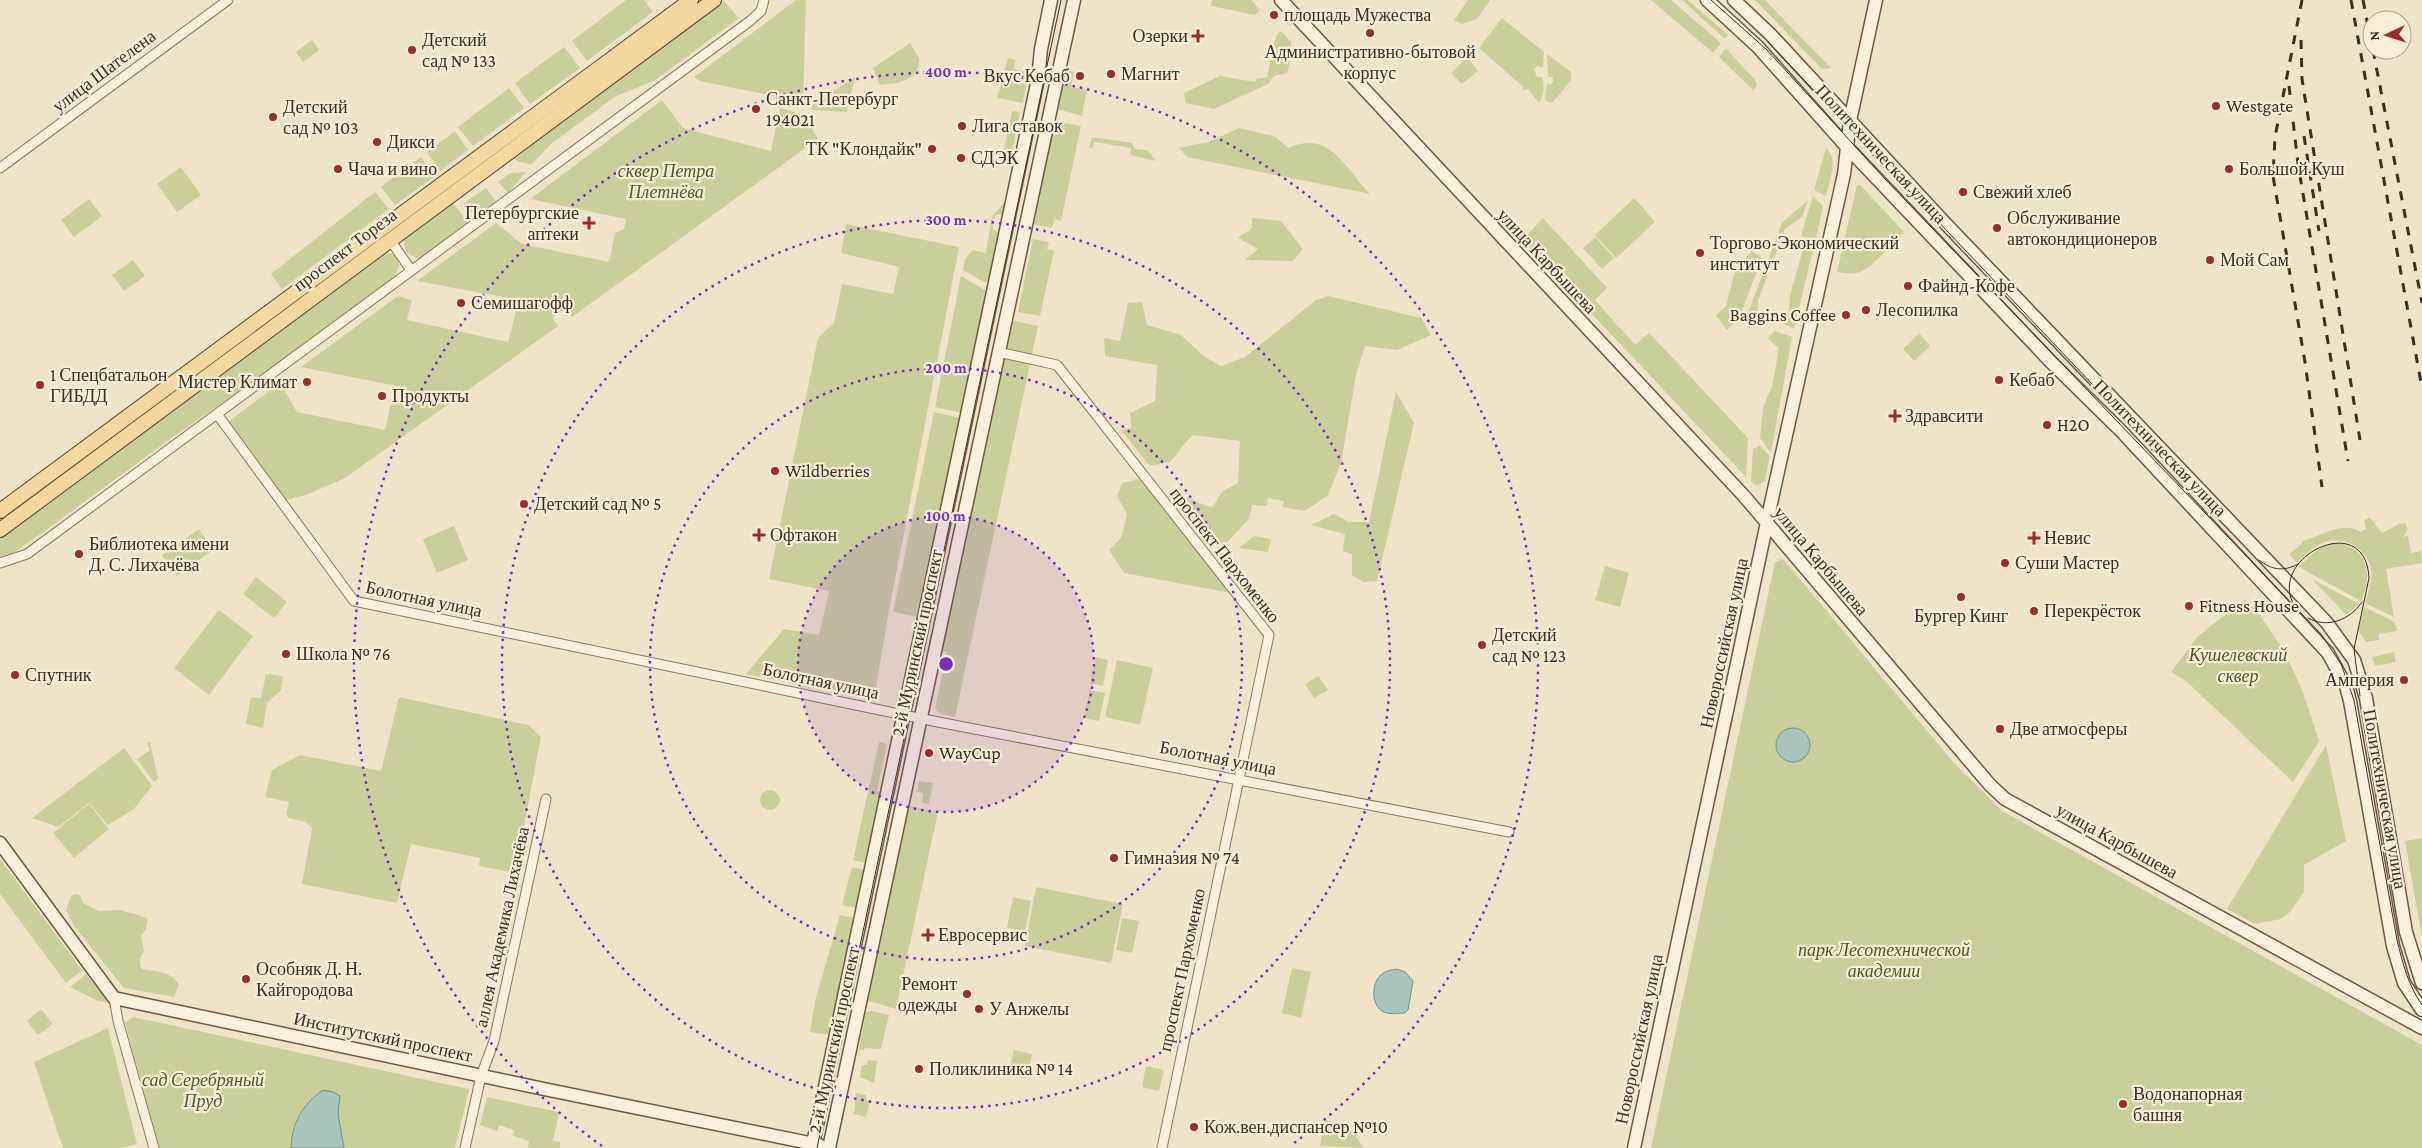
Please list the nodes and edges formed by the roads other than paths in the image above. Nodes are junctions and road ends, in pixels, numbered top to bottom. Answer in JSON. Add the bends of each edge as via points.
{"nodes":[{"id":1,"x":228,"y":0,"type":"edge"},
{"id":2,"x":691,"y":0,"type":"edge"},
{"id":3,"x":714,"y":0,"type":"edge"},
{"id":4,"x":764,"y":0,"type":"edge"},
{"id":5,"x":1051,"y":0,"type":"edge"},
{"id":6,"x":1074,"y":0,"type":"edge"},
{"id":7,"x":1281,"y":0,"type":"edge"},
{"id":8,"x":1707,"y":0,"type":"edge"},
{"id":9,"x":1734,"y":0,"type":"edge"},
{"id":10,"x":1870,"y":0,"type":"edge"},
{"id":11,"x":1876,"y":0,"type":"edge"},
{"id":12,"x":1848,"y":119,"type":"junction"},
{"id":13,"x":1846,"y":146,"type":"junction"},
{"id":14,"x":0,"y":168,"type":"edge"},
{"id":15,"x":390,"y":240,"type":"junction"},
{"id":16,"x":411,"y":270,"type":"junction"},
{"id":17,"x":998,"y":352,"type":"junction"},
{"id":18,"x":217,"y":414,"type":"junction"},
{"id":19,"x":0,"y":511,"type":"edge"},
{"id":20,"x":1767,"y":525,"type":"junction"},
{"id":21,"x":0,"y":530,"type":"edge"},
{"id":22,"x":0,"y":563,"type":"edge"},
{"id":23,"x":903,"y":714,"type":"junction"},
{"id":24,"x":919,"y":718,"type":"junction"},
{"id":25,"x":1238,"y":778,"type":"junction"},
{"id":26,"x":546,"y":799,"type":"dead end"},
{"id":27,"x":1509,"y":832,"type":"dead end"},
{"id":28,"x":0,"y":843,"type":"edge"},
{"id":29,"x":2422,"y":983,"type":"edge"},
{"id":30,"x":114,"y":998,"type":"junction"},
{"id":31,"x":2422,"y":1010,"type":"edge"},
{"id":32,"x":2422,"y":1028,"type":"edge"},
{"id":33,"x":481,"y":1076,"type":"junction"},
{"id":34,"x":812,"y":1146,"type":"edge"},
{"id":35,"x":154,"y":1148,"type":"edge"},
{"id":36,"x":465,"y":1148,"type":"edge"},
{"id":37,"x":831,"y":1148,"type":"edge"},
{"id":38,"x":1162,"y":1148,"type":"edge"},
{"id":39,"x":1634,"y":1148,"type":"edge"}],
"edges":[{"from":1,"to":14,"type":"street","name":"улица Шателена"},
{"from":2,"to":19,"type":"main road","name":"проспект Тореза"},
{"from":3,"to":15,"type":"main road","name":"проспект Тореза"},
{"from":4,"to":16,"type":"street","via":[[761,11],[750,21]]},
{"from":5,"to":23,"type":"main road","name":"2-й Муринский проспект","via":[[1037,86]]},
{"from":6,"to":17,"type":"main road","name":"2-й Муринский проспект"},
{"from":7,"to":20,"type":"main road","name":"улица Карбышева","via":[[1744,496]]},
{"from":8,"to":13,"type":"main road","name":"Политехническая улица","via":[[1758,47]]},
{"from":9,"to":12,"type":"main road","name":"Политехническая улица"},
{"from":10,"to":12,"type":"main road","name":"Новороссийская улица"},
{"from":11,"to":12,"type":"main road","name":"Новороссийская улица"},
{"from":12,"to":13,"type":"main road","name":"Новороссийская улица"},
{"from":12,"to":29,"type":"main road","name":"Политехническая улица","via":[[2326,623],[2354,660],[2366,698],[2406,932]]},
{"from":13,"to":20,"type":"main road","name":"Новороссийская улица","via":[[1844,174]]},
{"from":13,"to":31,"type":"main road","name":"Политехническая улица","via":[[2122,432],[2328,653],[2346,686],[2350,701],[2394,946],[2404,982]]},
{"from":15,"to":16,"type":"street"},
{"from":15,"to":21,"type":"main road","name":"проспект Тореза"},
{"from":16,"to":18,"type":"street"},
{"from":17,"to":24,"type":"main road","name":"2-й Муринский проспект"},
{"from":17,"to":25,"type":"street","name":"проспект Пархоменко","via":[[1056,365],[1269,635]]},
{"from":18,"to":22,"type":"street","via":[[27,554]]},
{"from":18,"to":23,"type":"street","name":"Болотная улица","via":[[354,601]]},
{"from":20,"to":32,"type":"main road","name":"улица Карбышева","via":[[1976,772],[2005,799]]},
{"from":20,"to":39,"type":"main road","name":"Новороссийская улица"},
{"from":23,"to":24,"type":"street","name":"Болотная улица"},
{"from":23,"to":34,"type":"main road","name":"2-й Муринский проспект"},
{"from":24,"to":25,"type":"street","name":"Болотная улица"},
{"from":24,"to":37,"type":"main road","name":"2-й Муринский проспект"},
{"from":25,"to":27,"type":"street","name":"Болотная улица"},
{"from":25,"to":38,"type":"street","name":"проспект Пархоменко"},
{"from":26,"to":33,"type":"street","name":"аллея Академика Лихачёва","via":[[494,1041]]},
{"from":28,"to":30,"type":"main road"},
{"from":30,"to":33,"type":"main road","name":"Институтский проспект"},
{"from":30,"to":35,"type":"street"},
{"from":33,"to":34,"type":"main road","name":"Институтский проспект"},
{"from":33,"to":36,"type":"street","name":"аллея Академика Лихачёва"},
{"from":34,"to":37,"type":"main road","name":"Институтский проспект"}]}
